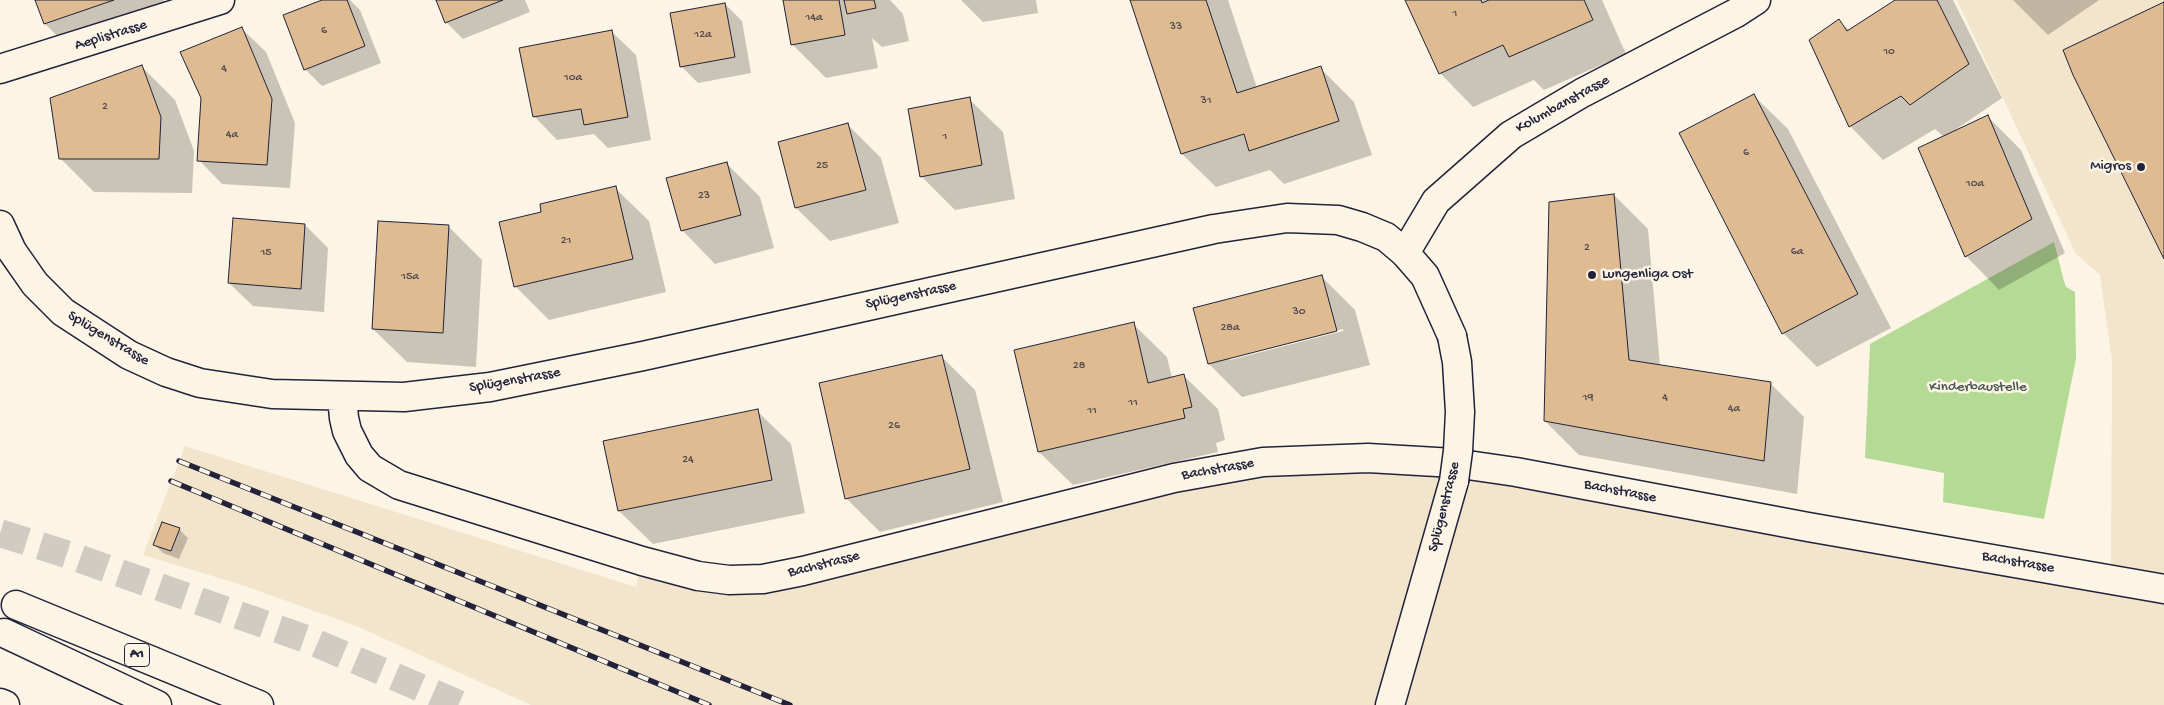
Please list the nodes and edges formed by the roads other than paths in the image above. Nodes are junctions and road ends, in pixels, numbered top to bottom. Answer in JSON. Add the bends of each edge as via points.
{"nodes":[{"id":1,"x":220,"y":0,"type":"edge"},
{"id":2,"x":1756,"y":0,"type":"edge"},
{"id":3,"x":0,"y":70,"type":"edge"},
{"id":4,"x":0,"y":225,"type":"edge"},
{"id":5,"x":1405,"y":253,"type":"junction"},
{"id":6,"x":342,"y":396,"type":"junction"},
{"id":7,"x":2164,"y":588,"type":"edge"},
{"id":8,"x":16,"y":605,"type":"dead end"},
{"id":9,"x":4,"y":633,"type":"dead end"},
{"id":10,"x":0,"y":703,"type":"edge"},
{"id":11,"x":5,"y":705,"type":"edge"},
{"id":12,"x":158,"y":705,"type":"edge"},
{"id":13,"x":258,"y":705,"type":"edge"},
{"id":14,"x":1390,"y":705,"type":"edge"}],
"edges":[{"from":1,"to":3,"type":"main road","name":"Aeplistrasse"},
{"from":2,"to":5,"type":"main road","name":"Kolumbanstrasse","via":[[1510,135],[1436,201]]},
{"from":4,"to":6,"type":"main road","name":"Splügenstrasse","via":[[12,251],[35,284],[64,312],[139,360],[200,383],[272,394]]},
{"from":5,"to":6,"type":"main road","name":"Splügenstrasse","via":[[1386,237],[1338,220],[1288,218],[1255,222],[490,387],[404,397]]},
{"from":5,"to":14,"type":"main road","name":"Splügenstrasse","bridge":true,"via":[[1433,291],[1452,336],[1460,412],[1454,481]]},
{"from":6,"to":7,"type":"main road","name":"Bachstrasse","via":[[347,431],[359,455],[370,468],[399,485],[642,561],[698,576],[729,580],[763,579],[803,571],[1174,478],[1263,462],[1368,458],[1516,472],[1818,529]]},
{"from":8,"to":13,"type":"main road","number":"A1"},
{"from":9,"to":12,"type":"main road","number":"A1"},
{"from":10,"to":11,"type":"main road"}]}
